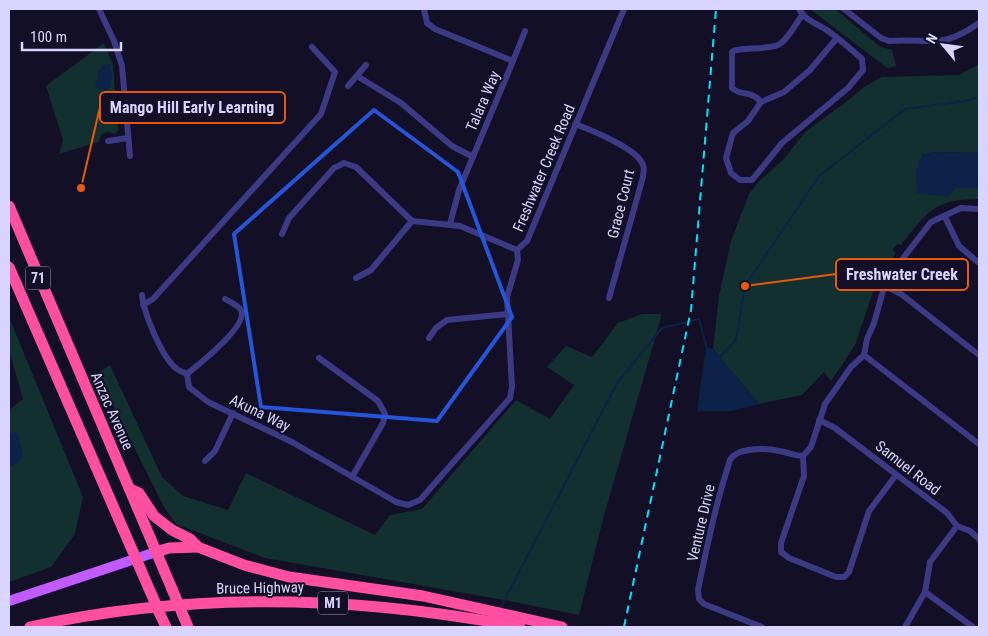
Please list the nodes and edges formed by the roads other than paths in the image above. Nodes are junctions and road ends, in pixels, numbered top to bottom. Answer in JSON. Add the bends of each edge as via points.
{"nodes":[{"id":1,"x":99,"y":9,"type":"edge"},
{"id":2,"x":424,"y":9,"type":"edge"},
{"id":3,"x":624,"y":9,"type":"edge"},
{"id":4,"x":847,"y":9,"type":"edge"},
{"id":5,"x":801,"y":12,"type":"edge"},
{"id":6,"x":979,"y":23,"type":"edge"},
{"id":7,"x":525,"y":31,"type":"dead end"},
{"id":8,"x":837,"y":38,"type":"junction"},
{"id":9,"x":312,"y":47,"type":"dead end"},
{"id":10,"x":513,"y":61,"type":"junction"},
{"id":11,"x":366,"y":65,"type":"dead end"},
{"id":12,"x":357,"y":76,"type":"junction"},
{"id":13,"x":348,"y":86,"type":"dead end"},
{"id":14,"x":761,"y":102,"type":"junction"},
{"id":15,"x":575,"y":124,"type":"junction"},
{"id":16,"x":128,"y":138,"type":"junction"},
{"id":17,"x":108,"y":141,"type":"dead end"},
{"id":18,"x":130,"y":156,"type":"dead end"},
{"id":19,"x":472,"y":157,"type":"junction"},
{"id":20,"x":9,"y":206,"type":"edge"},
{"id":21,"x":979,"y":210,"type":"edge"},
{"id":22,"x":945,"y":217,"type":"junction"},
{"id":23,"x":11,"y":220,"type":"edge"},
{"id":24,"x":412,"y":221,"type":"junction"},
{"id":25,"x":450,"y":224,"type":"junction"},
{"id":26,"x":282,"y":234,"type":"dead end"},
{"id":27,"x":517,"y":250,"type":"junction"},
{"id":28,"x":979,"y":263,"type":"edge"},
{"id":29,"x":9,"y":266,"type":"edge"},
{"id":30,"x":356,"y":278,"type":"dead end"},
{"id":31,"x":886,"y":286,"type":"junction"},
{"id":32,"x":142,"y":296,"type":"dead end"},
{"id":33,"x":609,"y":298,"type":"dead end"},
{"id":34,"x":225,"y":299,"type":"dead end"},
{"id":35,"x":143,"y":305,"type":"junction"},
{"id":36,"x":508,"y":314,"type":"junction"},
{"id":37,"x":428,"y":338,"type":"dead end"},
{"id":38,"x":864,"y":355,"type":"junction"},
{"id":39,"x":979,"y":355,"type":"edge"},
{"id":40,"x":319,"y":358,"type":"dead end"},
{"id":41,"x":187,"y":374,"type":"junction"},
{"id":42,"x":233,"y":414,"type":"junction"},
{"id":43,"x":819,"y":420,"type":"junction"},
{"id":44,"x":979,"y":444,"type":"edge"},
{"id":45,"x":803,"y":456,"type":"junction"},
{"id":46,"x":205,"y":461,"type":"dead end"},
{"id":47,"x":896,"y":475,"type":"junction"},
{"id":48,"x":352,"y":477,"type":"junction"},
{"id":49,"x":130,"y":489,"type":"junction"},
{"id":50,"x":408,"y":505,"type":"joint"},
{"id":51,"x":957,"y":526,"type":"junction"},
{"id":52,"x":979,"y":539,"type":"edge"},
{"id":53,"x":198,"y":547,"type":"junction"},
{"id":54,"x":156,"y":552,"type":"junction"},
{"id":55,"x":137,"y":559,"type":"junction"},
{"id":56,"x":925,"y":592,"type":"junction"},
{"id":57,"x":9,"y":601,"type":"edge"},
{"id":58,"x":479,"y":614,"type":"junction"},
{"id":59,"x":523,"y":623,"type":"edge"},
{"id":60,"x":30,"y":627,"type":"edge"},
{"id":61,"x":166,"y":627,"type":"edge"},
{"id":62,"x":188,"y":627,"type":"edge"},
{"id":63,"x":562,"y":627,"type":"edge"},
{"id":64,"x":762,"y":627,"type":"edge"},
{"id":65,"x":905,"y":627,"type":"edge"},
{"id":66,"x":973,"y":627,"type":"edge"}],
"edges":[{"from":1,"to":16,"type":"street","via":[[122,66]]},
{"from":2,"to":10,"type":"street","name":"Talara Way","via":[[427,23],[435,29]]},
{"from":3,"to":15,"type":"street","name":"Freshwater Creek Road"},
{"from":4,"to":6,"type":"street","via":[[889,41],[944,42],[961,36]]},
{"from":5,"to":8,"type":"street"},
{"from":5,"to":14,"type":"street","via":[[779,44],[732,52],[732,88],[752,94]]},
{"from":7,"to":10,"type":"street"},
{"from":8,"to":14,"type":"street","via":[[810,70],[784,92]]},
{"from":8,"to":14,"type":"street","via":[[864,62],[860,75],[782,144],[752,180],[744,181],[735,177],[728,168],[727,148],[733,133],[748,121]]},
{"from":9,"to":35,"type":"street","via":[[335,72],[325,108],[153,299]]},
{"from":10,"to":19,"type":"street","name":"Talara Way"},
{"from":11,"to":12,"type":"street"},
{"from":12,"to":13,"type":"street"},
{"from":12,"to":19,"type":"street","via":[[401,103],[452,146]]},
{"from":15,"to":27,"type":"street","name":"Freshwater Creek Road","via":[[527,241]]},
{"from":15,"to":33,"type":"street","name":"Grace Court","via":[[611,139],[643,165],[643,177]]},
{"from":16,"to":17,"type":"street"},
{"from":16,"to":18,"type":"street"},
{"from":19,"to":25,"type":"street","name":"Talara Way"},
{"from":20,"to":23,"type":"highway","name":"Anzac Avenue","number":"71"},
{"from":21,"to":22,"type":"street","via":[[961,208]]},
{"from":22,"to":28,"type":"street","via":[[959,246]]},
{"from":22,"to":31,"type":"street","via":[[927,225]]},
{"from":23,"to":49,"type":"highway","name":"Anzac Avenue","number":"71"},
{"from":24,"to":25,"type":"street"},
{"from":24,"to":26,"type":"street","via":[[356,167],[344,163],[334,168],[289,218]]},
{"from":24,"to":30,"type":"street","via":[[371,270]]},
{"from":25,"to":27,"type":"street"},
{"from":27,"to":36,"type":"street","name":"Freshwater Creek Road","via":[[517,263],[508,292]]},
{"from":29,"to":55,"type":"highway","number":"71"},
{"from":31,"to":38,"type":"street"},
{"from":31,"to":39,"type":"street","via":[[901,294]]},
{"from":32,"to":35,"type":"street","name":"Akuna Way"},
{"from":34,"to":41,"type":"street","via":[[241,311],[240,322],[224,342]]},
{"from":35,"to":41,"type":"street","name":"Akuna Way","via":[[152,331],[175,368]]},
{"from":36,"to":37,"type":"street","via":[[447,320]]},
{"from":36,"to":50,"type":"street","name":"Freshwater Creek Road","via":[[510,398],[426,495],[415,504]]},
{"from":38,"to":43,"type":"street","via":[[827,402]]},
{"from":38,"to":44,"type":"street"},
{"from":40,"to":48,"type":"street","via":[[378,401],[385,414]]},
{"from":41,"to":42,"type":"street","name":"Akuna Way","via":[[192,391]]},
{"from":42,"to":46,"type":"street","via":[[215,451]]},
{"from":42,"to":48,"type":"street","name":"Akuna Way","via":[[292,442]]},
{"from":43,"to":45,"type":"street","via":[[811,447]]},
{"from":43,"to":47,"type":"street","name":"Samuel Road","via":[[835,428]]},
{"from":45,"to":47,"type":"street","via":[[804,473],[781,543],[781,552],[788,558],[836,577],[844,577],[849,572],[871,508]]},
{"from":45,"to":64,"type":"street","name":"Venture Drive","via":[[777,450],[735,454],[730,460],[710,526],[699,599],[704,604]]},
{"from":47,"to":51,"type":"street","name":"Samuel Road","via":[[947,513]]},
{"from":48,"to":50,"type":"street","name":"Akuna Way","via":[[396,502]]},
{"from":49,"to":53,"type":"highway","via":[[139,493],[147,508],[163,523]]},
{"from":49,"to":54,"type":"highway","name":"Anzac Avenue","number":"71"},
{"from":51,"to":52,"type":"street","name":"Samuel Road"},
{"from":51,"to":56,"type":"street","via":[[930,562]]},
{"from":53,"to":54,"type":"highway"},
{"from":53,"to":58,"type":"highway","via":[[244,565],[288,577],[390,590]]},
{"from":54,"to":55,"type":"main road"},
{"from":54,"to":62,"type":"highway","name":"Anzac Avenue","number":"71","bridge":true},
{"from":55,"to":57,"type":"main road"},
{"from":55,"to":61,"type":"highway","number":"71","bridge":true},
{"from":56,"to":65,"type":"street"},
{"from":56,"to":66,"type":"street"},
{"from":58,"to":59,"type":"highway"},
{"from":58,"to":60,"type":"highway","name":"Bruce Highway","number":"M1","via":[[282,602],[187,604],[93,615]]},
{"from":59,"to":63,"type":"highway"}]}
